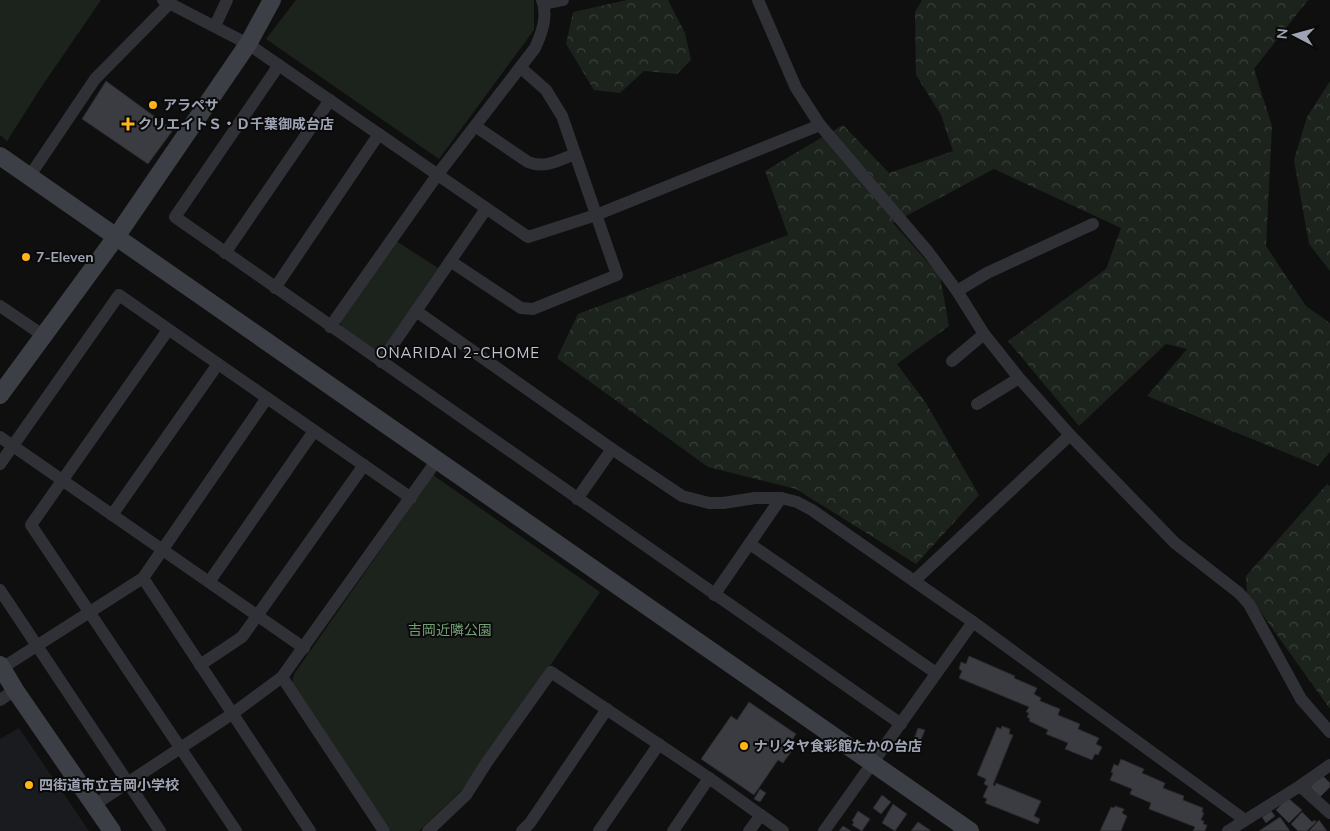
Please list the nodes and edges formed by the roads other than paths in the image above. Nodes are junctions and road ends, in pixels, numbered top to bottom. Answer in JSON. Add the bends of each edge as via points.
{"nodes":[{"id":1,"x":227,"y":0,"type":"edge"},
{"id":2,"x":272,"y":0,"type":"edge"},
{"id":3,"x":563,"y":0,"type":"edge"},
{"id":4,"x":758,"y":0,"type":"edge"},
{"id":5,"x":168,"y":1,"type":"edge"},
{"id":6,"x":543,"y":2,"type":"edge"},
{"id":7,"x":215,"y":26,"type":"junction"},
{"id":8,"x":248,"y":44,"type":"junction"},
{"id":9,"x":279,"y":65,"type":"junction"},
{"id":10,"x":521,"y":68,"type":"junction"},
{"id":11,"x":330,"y":100,"type":"junction"},
{"id":12,"x":820,"y":125,"type":"junction"},
{"id":13,"x":475,"y":126,"type":"junction"},
{"id":14,"x":379,"y":134,"type":"junction"},
{"id":15,"x":575,"y":154,"type":"junction"},
{"id":16,"x":0,"y":156,"type":"edge"},
{"id":17,"x":438,"y":174,"type":"junction"},
{"id":18,"x":29,"y":176,"type":"junction"},
{"id":19,"x":486,"y":209,"type":"junction"},
{"id":20,"x":596,"y":215,"type":"junction"},
{"id":21,"x":1092,"y":224,"type":"dead end"},
{"id":22,"x":116,"y":237,"type":"junction"},
{"id":23,"x":225,"y":253,"type":"junction"},
{"id":24,"x":450,"y":261,"type":"junction"},
{"id":25,"x":275,"y":288,"type":"junction"},
{"id":26,"x":958,"y":291,"type":"junction"},
{"id":27,"x":0,"y":306,"type":"edge"},
{"id":28,"x":416,"y":311,"type":"junction"},
{"id":29,"x":330,"y":327,"type":"junction"},
{"id":30,"x":168,"y":330,"type":"junction"},
{"id":31,"x":984,"y":334,"type":"junction"},
{"id":32,"x":44,"y":336,"type":"junction"},
{"id":33,"x":952,"y":361,"type":"dead end"},
{"id":34,"x":381,"y":362,"type":"junction"},
{"id":35,"x":218,"y":364,"type":"junction"},
{"id":36,"x":1019,"y":378,"type":"junction"},
{"id":37,"x":0,"y":395,"type":"edge"},
{"id":38,"x":267,"y":398,"type":"junction"},
{"id":39,"x":977,"y":404,"type":"dead end"},
{"id":40,"x":314,"y":431,"type":"junction"},
{"id":41,"x":1070,"y":435,"type":"junction"},
{"id":42,"x":0,"y":437,"type":"edge"},
{"id":43,"x":12,"y":445,"type":"junction"},
{"id":44,"x":612,"y":449,"type":"junction"},
{"id":45,"x":437,"y":460,"type":"junction"},
{"id":46,"x":0,"y":464,"type":"edge"},
{"id":47,"x":364,"y":465,"type":"junction"},
{"id":48,"x":62,"y":480,"type":"junction"},
{"id":49,"x":411,"y":498,"type":"junction"},
{"id":50,"x":781,"y":498,"type":"junction"},
{"id":51,"x":577,"y":499,"type":"junction"},
{"id":52,"x":112,"y":515,"type":"junction"},
{"id":53,"x":750,"y":544,"type":"junction"},
{"id":54,"x":162,"y":550,"type":"junction"},
{"id":55,"x":143,"y":578,"type":"junction"},
{"id":56,"x":914,"y":581,"type":"junction"},
{"id":57,"x":209,"y":582,"type":"junction"},
{"id":58,"x":0,"y":590,"type":"edge"},
{"id":59,"x":714,"y":595,"type":"junction"},
{"id":60,"x":90,"y":613,"type":"junction"},
{"id":61,"x":258,"y":616,"type":"junction"},
{"id":62,"x":974,"y":622,"type":"junction"},
{"id":63,"x":38,"y":646,"type":"junction"},
{"id":64,"x":304,"y":648,"type":"junction"},
{"id":65,"x":200,"y":665,"type":"junction"},
{"id":66,"x":1,"y":667,"type":"edge"},
{"id":67,"x":936,"y":674,"type":"junction"},
{"id":68,"x":282,"y":677,"type":"junction"},
{"id":69,"x":15,"y":690,"type":"junction"},
{"id":70,"x":0,"y":700,"type":"edge"},
{"id":71,"x":607,"y":709,"type":"junction"},
{"id":72,"x":232,"y":714,"type":"junction"},
{"id":73,"x":901,"y":724,"type":"junction"},
{"id":74,"x":1330,"y":732,"type":"edge"},
{"id":75,"x":659,"y":744,"type":"junction"},
{"id":76,"x":180,"y":747,"type":"junction"},
{"id":77,"x":872,"y":762,"type":"junction"},
{"id":78,"x":1330,"y":765,"type":"edge"},
{"id":79,"x":709,"y":778,"type":"junction"},
{"id":80,"x":127,"y":782,"type":"junction"},
{"id":81,"x":1300,"y":786,"type":"junction"},
{"id":82,"x":94,"y":805,"type":"junction"},
{"id":83,"x":1330,"y":813,"type":"edge"},
{"id":84,"x":760,"y":815,"type":"junction"},
{"id":85,"x":1246,"y":820,"type":"junction"},
{"id":86,"x":112,"y":831,"type":"edge"},
{"id":87,"x":160,"y":831,"type":"edge"},
{"id":88,"x":236,"y":831,"type":"edge"},
{"id":89,"x":310,"y":831,"type":"edge"},
{"id":90,"x":384,"y":831,"type":"edge"},
{"id":91,"x":428,"y":831,"type":"edge"},
{"id":92,"x":522,"y":831,"type":"edge"},
{"id":93,"x":598,"y":831,"type":"edge"},
{"id":94,"x":673,"y":831,"type":"edge"},
{"id":95,"x":749,"y":831,"type":"edge"},
{"id":96,"x":784,"y":831,"type":"edge"},
{"id":97,"x":824,"y":831,"type":"edge"},
{"id":98,"x":970,"y":831,"type":"edge"},
{"id":99,"x":1228,"y":831,"type":"edge"}],
"edges":[{"from":1,"to":7,"type":"street"},
{"from":2,"to":8,"type":"street"},
{"from":3,"to":6,"type":"street"},
{"from":4,"to":12,"type":"street","via":[[796,88]]},
{"from":5,"to":7,"type":"street"},
{"from":5,"to":18,"type":"street","via":[[95,79]]},
{"from":6,"to":10,"type":"street","via":[[541,35]]},
{"from":7,"to":8,"type":"street"},
{"from":8,"to":9,"type":"street"},
{"from":8,"to":22,"type":"street"},
{"from":9,"to":11,"type":"street"},
{"from":9,"to":23,"type":"street","via":[[175,217]]},
{"from":10,"to":13,"type":"street"},
{"from":10,"to":15,"type":"street","via":[[555,102]]},
{"from":11,"to":14,"type":"street"},
{"from":11,"to":23,"type":"street"},
{"from":12,"to":20,"type":"street"},
{"from":12,"to":26,"type":"street"},
{"from":13,"to":15,"type":"street","via":[[536,165],[546,165]]},
{"from":13,"to":17,"type":"street"},
{"from":14,"to":17,"type":"street"},
{"from":14,"to":25,"type":"street"},
{"from":15,"to":20,"type":"street"},
{"from":16,"to":18,"type":"street"},
{"from":17,"to":19,"type":"street"},
{"from":17,"to":29,"type":"street"},
{"from":18,"to":22,"type":"street"},
{"from":19,"to":20,"type":"street","via":[[528,237]]},
{"from":19,"to":24,"type":"street"},
{"from":20,"to":24,"type":"street","via":[[617,275],[533,309],[521,308]]},
{"from":21,"to":26,"type":"street","via":[[987,273]]},
{"from":22,"to":32,"type":"street"},
{"from":22,"to":45,"type":"street"},
{"from":23,"to":25,"type":"street"},
{"from":24,"to":28,"type":"street"},
{"from":25,"to":29,"type":"street"},
{"from":26,"to":31,"type":"street"},
{"from":27,"to":32,"type":"street"},
{"from":28,"to":34,"type":"street"},
{"from":28,"to":44,"type":"street"},
{"from":29,"to":34,"type":"street"},
{"from":30,"to":35,"type":"street"},
{"from":30,"to":43,"type":"street","via":[[119,296]]},
{"from":30,"to":48,"type":"street"},
{"from":31,"to":33,"type":"street"},
{"from":31,"to":36,"type":"street"},
{"from":32,"to":37,"type":"street"},
{"from":34,"to":51,"type":"street"},
{"from":35,"to":38,"type":"street"},
{"from":35,"to":52,"type":"street"},
{"from":36,"to":39,"type":"street"},
{"from":36,"to":41,"type":"street"},
{"from":38,"to":40,"type":"street"},
{"from":38,"to":54,"type":"street"},
{"from":40,"to":47,"type":"street"},
{"from":40,"to":57,"type":"street"},
{"from":41,"to":56,"type":"street"},
{"from":41,"to":74,"type":"street","via":[[1175,543],[1249,604],[1301,699]]},
{"from":42,"to":43,"type":"street"},
{"from":43,"to":46,"type":"street"},
{"from":43,"to":48,"type":"street"},
{"from":44,"to":50,"type":"street","via":[[682,496],[694,500],[723,503]]},
{"from":44,"to":51,"type":"street"},
{"from":45,"to":49,"type":"street"},
{"from":45,"to":77,"type":"street"},
{"from":47,"to":49,"type":"street"},
{"from":47,"to":61,"type":"street"},
{"from":48,"to":52,"type":"street"},
{"from":48,"to":60,"type":"street","via":[[31,525]]},
{"from":49,"to":64,"type":"street"},
{"from":50,"to":53,"type":"street"},
{"from":50,"to":56,"type":"street","via":[[812,510]]},
{"from":51,"to":59,"type":"street"},
{"from":52,"to":54,"type":"street"},
{"from":53,"to":59,"type":"street"},
{"from":53,"to":67,"type":"street"},
{"from":54,"to":55,"type":"street"},
{"from":54,"to":57,"type":"street"},
{"from":55,"to":60,"type":"street"},
{"from":55,"to":65,"type":"street"},
{"from":56,"to":62,"type":"street"},
{"from":57,"to":61,"type":"street"},
{"from":58,"to":63,"type":"street"},
{"from":59,"to":73,"type":"street"},
{"from":60,"to":63,"type":"street"},
{"from":60,"to":76,"type":"street"},
{"from":61,"to":64,"type":"street"},
{"from":61,"to":65,"type":"street","via":[[242,637]]},
{"from":62,"to":67,"type":"street"},
{"from":62,"to":85,"type":"street"},
{"from":63,"to":66,"type":"street"},
{"from":63,"to":80,"type":"street"},
{"from":64,"to":68,"type":"street"},
{"from":65,"to":72,"type":"street"},
{"from":66,"to":69,"type":"street"},
{"from":67,"to":73,"type":"street"},
{"from":68,"to":72,"type":"street"},
{"from":68,"to":90,"type":"street"},
{"from":69,"to":70,"type":"street"},
{"from":69,"to":82,"type":"street"},
{"from":71,"to":75,"type":"street"},
{"from":71,"to":91,"type":"street","via":[[551,672],[466,795]]},
{"from":71,"to":92,"type":"street"},
{"from":72,"to":76,"type":"street"},
{"from":72,"to":89,"type":"street"},
{"from":73,"to":77,"type":"street"},
{"from":75,"to":79,"type":"street"},
{"from":75,"to":93,"type":"street"},
{"from":76,"to":80,"type":"street"},
{"from":76,"to":88,"type":"street"},
{"from":77,"to":97,"type":"street"},
{"from":77,"to":98,"type":"street"},
{"from":78,"to":81,"type":"street"},
{"from":79,"to":84,"type":"street"},
{"from":79,"to":94,"type":"street"},
{"from":80,"to":82,"type":"street"},
{"from":80,"to":87,"type":"street"},
{"from":81,"to":83,"type":"street"},
{"from":81,"to":85,"type":"street"},
{"from":82,"to":86,"type":"street"},
{"from":84,"to":95,"type":"street"},
{"from":84,"to":96,"type":"street"},
{"from":85,"to":99,"type":"street"}]}
